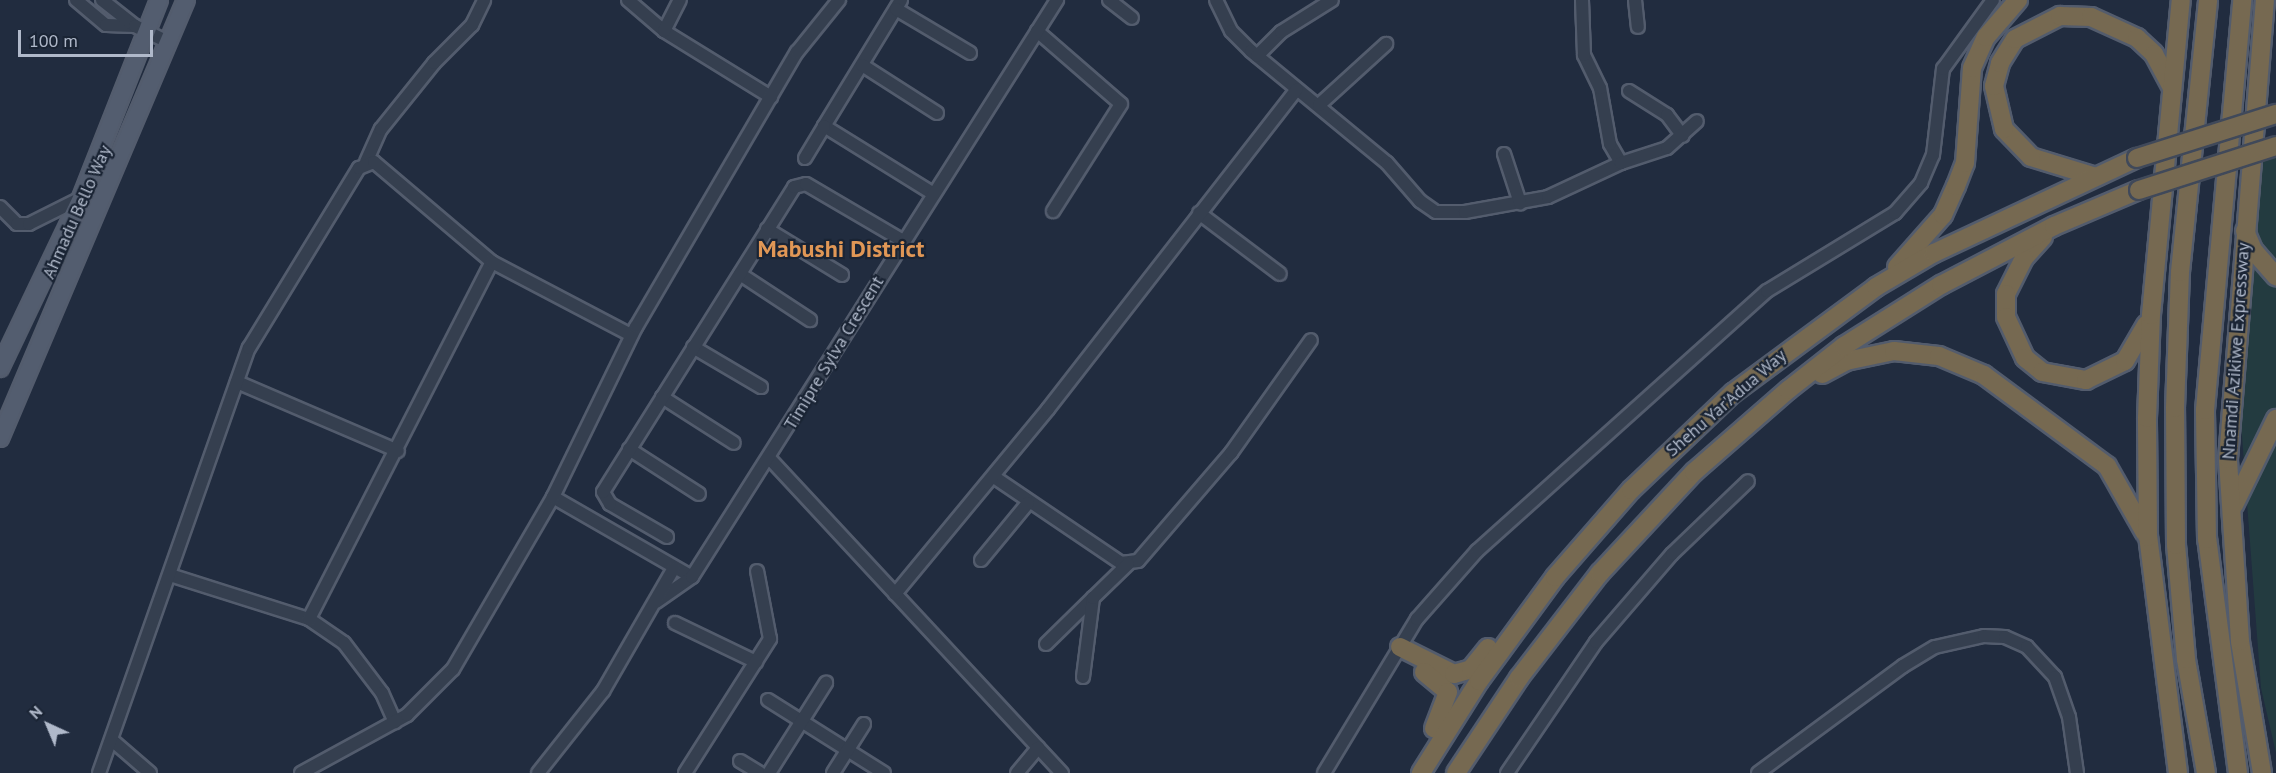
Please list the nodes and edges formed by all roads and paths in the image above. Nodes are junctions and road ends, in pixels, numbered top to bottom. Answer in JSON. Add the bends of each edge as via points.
{"nodes":[{"id":1,"x":76,"y":0,"type":"edge"},
{"id":2,"x":102,"y":0,"type":"edge"},
{"id":3,"x":159,"y":0,"type":"edge"},
{"id":4,"x":186,"y":0,"type":"edge"},
{"id":5,"x":484,"y":0,"type":"edge"},
{"id":6,"x":628,"y":0,"type":"edge"},
{"id":7,"x":680,"y":0,"type":"edge"},
{"id":8,"x":839,"y":0,"type":"edge"},
{"id":9,"x":1057,"y":0,"type":"edge"},
{"id":10,"x":1109,"y":0,"type":"edge"},
{"id":11,"x":1216,"y":0,"type":"edge"},
{"id":12,"x":1332,"y":0,"type":"edge"},
{"id":13,"x":1582,"y":0,"type":"edge"},
{"id":14,"x":1635,"y":0,"type":"edge"},
{"id":15,"x":1993,"y":0,"type":"edge"},
{"id":16,"x":2018,"y":0,"type":"edge"},
{"id":17,"x":2181,"y":0,"type":"edge"},
{"id":18,"x":2208,"y":0,"type":"edge"},
{"id":19,"x":2242,"y":0,"type":"edge"},
{"id":20,"x":899,"y":4,"type":"edge"},
{"id":21,"x":2266,"y":4,"type":"edge"},
{"id":22,"x":1132,"y":18,"type":"dead end"},
{"id":23,"x":1638,"y":27,"type":"dead end"},
{"id":24,"x":141,"y":29,"type":"junction"},
{"id":25,"x":664,"y":31,"type":"junction"},
{"id":26,"x":1037,"y":31,"type":"junction"},
{"id":27,"x":168,"y":42,"type":"junction"},
{"id":28,"x":1386,"y":44,"type":"dead end"},
{"id":29,"x":970,"y":53,"type":"dead end"},
{"id":30,"x":1257,"y":56,"type":"junction"},
{"id":31,"x":862,"y":65,"type":"junction"},
{"id":32,"x":2172,"y":88,"type":"junction"},
{"id":33,"x":1297,"y":89,"type":"junction"},
{"id":34,"x":1629,"y":91,"type":"dead end"},
{"id":35,"x":771,"y":97,"type":"junction"},
{"id":36,"x":1319,"y":105,"type":"junction"},
{"id":37,"x":937,"y":113,"type":"dead end"},
{"id":38,"x":2276,"y":114,"type":"edge"},
{"id":39,"x":1697,"y":121,"type":"dead end"},
{"id":40,"x":824,"y":126,"type":"junction"},
{"id":41,"x":1683,"y":136,"type":"junction"},
{"id":42,"x":2276,"y":146,"type":"edge"},
{"id":43,"x":1503,"y":153,"type":"dead end"},
{"id":44,"x":805,"y":158,"type":"dead end"},
{"id":45,"x":366,"y":162,"type":"junction"},
{"id":46,"x":1620,"y":164,"type":"junction"},
{"id":47,"x":2093,"y":176,"type":"junction"},
{"id":48,"x":932,"y":194,"type":"junction"},
{"id":49,"x":81,"y":198,"type":"junction"},
{"id":50,"x":1520,"y":203,"type":"junction"},
{"id":51,"x":0,"y":207,"type":"edge"},
{"id":52,"x":1053,"y":210,"type":"dead end"},
{"id":53,"x":1199,"y":213,"type":"junction"},
{"id":54,"x":2054,"y":226,"type":"junction"},
{"id":55,"x":2244,"y":228,"type":"junction"},
{"id":56,"x":767,"y":229,"type":"junction"},
{"id":57,"x":903,"y":241,"type":"junction"},
{"id":58,"x":492,"y":262,"type":"junction"},
{"id":59,"x":740,"y":274,"type":"junction"},
{"id":60,"x":1280,"y":274,"type":"dead end"},
{"id":61,"x":842,"y":275,"type":"dead end"},
{"id":62,"x":2276,"y":276,"type":"edge"},
{"id":63,"x":1876,"y":287,"type":"junction"},
{"id":64,"x":2151,"y":315,"type":"junction"},
{"id":65,"x":810,"y":320,"type":"dead end"},
{"id":66,"x":631,"y":335,"type":"junction"},
{"id":67,"x":1311,"y":340,"type":"dead end"},
{"id":68,"x":693,"y":347,"type":"junction"},
{"id":69,"x":0,"y":368,"type":"edge"},
{"id":70,"x":237,"y":382,"type":"junction"},
{"id":71,"x":761,"y":387,"type":"dead end"},
{"id":72,"x":1788,"y":390,"type":"junction"},
{"id":73,"x":662,"y":397,"type":"junction"},
{"id":74,"x":2276,"y":419,"type":"edge"},
{"id":75,"x":0,"y":438,"type":"edge"},
{"id":76,"x":734,"y":443,"type":"dead end"},
{"id":77,"x":629,"y":449,"type":"junction"},
{"id":78,"x":398,"y":451,"type":"junction"},
{"id":79,"x":770,"y":459,"type":"junction"},
{"id":80,"x":994,"y":477,"type":"junction"},
{"id":81,"x":1748,"y":481,"type":"dead end"},
{"id":82,"x":699,"y":494,"type":"dead end"},
{"id":83,"x":553,"y":497,"type":"junction"},
{"id":84,"x":1028,"y":503,"type":"junction"},
{"id":85,"x":2231,"y":512,"type":"junction"},
{"id":86,"x":667,"y":537,"type":"dead end"},
{"id":87,"x":2148,"y":537,"type":"junction"},
{"id":88,"x":981,"y":560,"type":"dead end"},
{"id":89,"x":1128,"y":564,"type":"junction"},
{"id":90,"x":674,"y":568,"type":"junction"},
{"id":91,"x":757,"y":571,"type":"dead end"},
{"id":92,"x":170,"y":574,"type":"junction"},
{"id":93,"x":1555,"y":577,"type":"junction"},
{"id":94,"x":692,"y":578,"type":"junction"},
{"id":95,"x":895,"y":594,"type":"junction"},
{"id":96,"x":1093,"y":598,"type":"junction"},
{"id":97,"x":656,"y":602,"type":"junction"},
{"id":98,"x":309,"y":619,"type":"junction"},
{"id":99,"x":675,"y":622,"type":"dead end"},
{"id":100,"x":1047,"y":644,"type":"dead end"},
{"id":101,"x":1397,"y":651,"type":"junction"},
{"id":102,"x":756,"y":662,"type":"junction"},
{"id":103,"x":1083,"y":677,"type":"dead end"},
{"id":104,"x":826,"y":682,"type":"dead end"},
{"id":105,"x":768,"y":700,"type":"dead end"},
{"id":106,"x":2250,"y":714,"type":"junction"},
{"id":107,"x":802,"y":721,"type":"junction"},
{"id":108,"x":395,"y":722,"type":"junction"},
{"id":109,"x":864,"y":724,"type":"dead end"},
{"id":110,"x":2170,"y":732,"type":"junction"},
{"id":111,"x":112,"y":741,"type":"junction"},
{"id":112,"x":1038,"y":748,"type":"junction"},
{"id":113,"x":851,"y":749,"type":"junction"},
{"id":114,"x":740,"y":760,"type":"dead end"},
{"id":115,"x":99,"y":773,"type":"edge"},
{"id":116,"x":150,"y":773,"type":"edge"},
{"id":117,"x":301,"y":773,"type":"edge"},
{"id":118,"x":538,"y":773,"type":"edge"},
{"id":119,"x":685,"y":773,"type":"edge"},
{"id":120,"x":760,"y":773,"type":"edge"},
{"id":121,"x":769,"y":773,"type":"edge"},
{"id":122,"x":833,"y":773,"type":"edge"},
{"id":123,"x":840,"y":773,"type":"edge"},
{"id":124,"x":884,"y":773,"type":"edge"},
{"id":125,"x":1017,"y":773,"type":"edge"},
{"id":126,"x":1062,"y":773,"type":"edge"},
{"id":127,"x":1324,"y":773,"type":"edge"},
{"id":128,"x":1414,"y":773,"type":"edge"},
{"id":129,"x":1421,"y":773,"type":"edge"},
{"id":130,"x":1456,"y":773,"type":"edge"},
{"id":131,"x":1507,"y":773,"type":"edge"},
{"id":132,"x":1758,"y":773,"type":"edge"},
{"id":133,"x":2077,"y":773,"type":"edge"},
{"id":134,"x":2178,"y":773,"type":"edge"},
{"id":135,"x":2186,"y":773,"type":"edge"},
{"id":136,"x":2206,"y":773,"type":"edge"},
{"id":137,"x":2238,"y":773,"type":"edge"},
{"id":138,"x":2252,"y":773,"type":"edge"},
{"id":139,"x":2262,"y":773,"type":"edge"}],
"edges":[{"from":1,"to":24,"type":"street","via":[[106,25]]},
{"from":2,"to":24,"type":"street"},
{"from":3,"to":24,"type":"main road","name":"Ahmadu Bello Way"},
{"from":4,"to":27,"type":"main road","name":"Ahmadu Bello Way"},
{"from":5,"to":45,"type":"street","via":[[472,26],[434,63],[381,129]]},
{"from":6,"to":25,"type":"street"},
{"from":7,"to":25,"type":"street"},
{"from":8,"to":35,"type":"street"},
{"from":9,"to":26,"type":"street","name":"Timipre Sylva Crescent"},
{"from":10,"to":22,"type":"street"},
{"from":11,"to":30,"type":"street","via":[[1231,31]]},
{"from":12,"to":30,"type":"street","via":[[1281,32]]},
{"from":13,"to":46,"type":"street","via":[[1584,55],[1600,88],[1610,144]]},
{"from":14,"to":23,"type":"street"},
{"from":15,"to":101,"type":"street","via":[[1943,69],[1933,155],[1921,183],[1895,213],[1767,291],[1716,334],[1443,584]]},
{"from":16,"to":63,"type":"highway","via":[[1986,37],[1972,68],[1965,163],[1943,215]]},
{"from":17,"to":32,"type":"highway"},
{"from":18,"to":136,"type":"highway","via":[[2180,272],[2175,408],[2177,556],[2186,659]]},
{"from":19,"to":137,"type":"highway","name":"Nnamdi Azikiwe Expressway","via":[[2205,411],[2207,539]]},
{"from":20,"to":29,"type":"street"},
{"from":20,"to":31,"type":"street"},
{"from":21,"to":55,"type":"highway","name":"Nnamdi Azikiwe Expressway"},
{"from":24,"to":27,"type":"street"},
{"from":24,"to":49,"type":"main road","name":"Ahmadu Bello Way"},
{"from":25,"to":35,"type":"street"},
{"from":26,"to":48,"type":"street","name":"Timipre Sylva Crescent"},
{"from":26,"to":52,"type":"street","via":[[1121,104]]},
{"from":27,"to":75,"type":"main road","name":"Ahmadu Bello Way"},
{"from":28,"to":36,"type":"street"},
{"from":30,"to":33,"type":"street"},
{"from":31,"to":37,"type":"street"},
{"from":31,"to":40,"type":"street"},
{"from":32,"to":47,"type":"highway","via":[[2154,54],[2137,38],[2091,16],[2060,16],[2015,39],[2000,63],[1994,86],[2004,129],[2031,157]]},
{"from":32,"to":64,"type":"highway"},
{"from":33,"to":36,"type":"street"},
{"from":33,"to":53,"type":"street"},
{"from":34,"to":41,"type":"street","via":[[1667,115]]},
{"from":35,"to":66,"type":"street"},
{"from":36,"to":50,"type":"street","via":[[1436,212]]},
{"from":38,"to":47,"type":"highway","name":"Shehu Yar'Adua Way","bridge":true},
{"from":39,"to":41,"type":"street"},
{"from":40,"to":44,"type":"street"},
{"from":40,"to":48,"type":"street"},
{"from":41,"to":46,"type":"street","via":[[1667,148]]},
{"from":42,"to":54,"type":"highway","name":"Shehu Yar'Adua Way","bridge":true,"via":[[2139,190]]},
{"from":43,"to":50,"type":"street"},
{"from":45,"to":58,"type":"street","via":[[390,173]]},
{"from":45,"to":70,"type":"street","via":[[266,314]]},
{"from":46,"to":50,"type":"street","via":[[1548,197]]},
{"from":47,"to":63,"type":"highway","name":"Shehu Yar'Adua Way","via":[[1984,226]]},
{"from":48,"to":57,"type":"street","name":"Timipre Sylva Crescent"},
{"from":49,"to":51,"type":"street","via":[[28,224],[17,224]]},
{"from":49,"to":69,"type":"main road","name":"Ahmadu Bello Way"},
{"from":53,"to":60,"type":"street"},
{"from":53,"to":80,"type":"street"},
{"from":54,"to":64,"type":"highway","via":[[2024,258],[2006,294],[2006,317],[2025,358],[2064,380],[2106,374],[2139,344]]},
{"from":54,"to":72,"type":"highway","name":"Shehu Yar'Adua Way","via":[[1893,314]]},
{"from":55,"to":62,"type":"highway","via":[[2253,250]]},
{"from":55,"to":85,"type":"highway","name":"Nnamdi Azikiwe Expressway","via":[[2231,381]]},
{"from":56,"to":57,"type":"street","via":[[800,183]]},
{"from":56,"to":59,"type":"street"},
{"from":56,"to":61,"type":"street"},
{"from":57,"to":79,"type":"street","name":"Timipre Sylva Crescent"},
{"from":58,"to":66,"type":"street"},
{"from":58,"to":78,"type":"street"},
{"from":59,"to":65,"type":"street"},
{"from":59,"to":68,"type":"street"},
{"from":63,"to":93,"type":"highway","name":"Shehu Yar'Adua Way","via":[[1733,393],[1631,490]]},
{"from":64,"to":87,"type":"highway"},
{"from":66,"to":83,"type":"street"},
{"from":67,"to":89,"type":"street","via":[[1160,541]]},
{"from":68,"to":71,"type":"street"},
{"from":68,"to":73,"type":"street"},
{"from":70,"to":78,"type":"street"},
{"from":70,"to":92,"type":"street"},
{"from":72,"to":87,"type":"highway","via":[[1871,355],[1912,352],[1961,364],[2091,450],[2124,489]]},
{"from":72,"to":130,"type":"highway","name":"Shehu Yar'Adua Way","via":[[1694,472],[1600,573],[1519,678]]},
{"from":73,"to":76,"type":"street"},
{"from":73,"to":77,"type":"street"},
{"from":74,"to":85,"type":"highway"},
{"from":77,"to":82,"type":"street"},
{"from":77,"to":86,"type":"street","via":[[604,498]]},
{"from":78,"to":98,"type":"street"},
{"from":79,"to":94,"type":"street","name":"Timipre Sylva Crescent"},
{"from":79,"to":95,"type":"street"},
{"from":80,"to":84,"type":"street"},
{"from":80,"to":95,"type":"street"},
{"from":81,"to":131,"type":"street","via":[[1672,554],[1596,642]]},
{"from":83,"to":90,"type":"street"},
{"from":83,"to":108,"type":"street","via":[[453,669],[429,697]]},
{"from":84,"to":88,"type":"street"},
{"from":84,"to":89,"type":"street"},
{"from":85,"to":106,"type":"highway","name":"Nnamdi Azikiwe Expressway"},
{"from":87,"to":110,"type":"highway"},
{"from":89,"to":96,"type":"street"},
{"from":90,"to":94,"type":"street"},
{"from":90,"to":97,"type":"street","name":"Timipre Sylva Crescent"},
{"from":91,"to":102,"type":"street","via":[[771,627]]},
{"from":92,"to":98,"type":"street"},
{"from":92,"to":111,"type":"street"},
{"from":93,"to":101,"type":"highway","via":[[1520,606],[1466,672],[1440,671]]},
{"from":93,"to":129,"type":"highway","name":"Shehu Yar'Adua Way","via":[[1479,681]]},
{"from":94,"to":97,"type":"street","name":"Timipre Sylva Crescent"},
{"from":95,"to":112,"type":"street"},
{"from":96,"to":100,"type":"street"},
{"from":96,"to":103,"type":"street"},
{"from":97,"to":118,"type":"street","name":"Timipre Sylva Crescent","via":[[603,691]]},
{"from":98,"to":108,"type":"street","via":[[344,643],[382,693]]},
{"from":99,"to":102,"type":"street"},
{"from":101,"to":127,"type":"street"},
{"from":101,"to":128,"type":"highway","via":[[1448,692],[1447,705]]},
{"from":102,"to":119,"type":"street"},
{"from":104,"to":107,"type":"street"},
{"from":105,"to":107,"type":"street"},
{"from":106,"to":138,"type":"highway"},
{"from":106,"to":139,"type":"highway","name":"Nnamdi Azikiwe Expressway"},
{"from":107,"to":113,"type":"street"},
{"from":107,"to":121,"type":"street"},
{"from":108,"to":117,"type":"street"},
{"from":109,"to":113,"type":"street"},
{"from":110,"to":134,"type":"highway"},
{"from":110,"to":135,"type":"highway"},
{"from":111,"to":115,"type":"street"},
{"from":111,"to":116,"type":"street"},
{"from":112,"to":125,"type":"street"},
{"from":112,"to":126,"type":"street"},
{"from":113,"to":122,"type":"street"},
{"from":113,"to":123,"type":"street"},
{"from":113,"to":124,"type":"street"},
{"from":114,"to":120,"type":"street"},
{"from":132,"to":133,"type":"street","via":[[1903,666],[1935,647],[1984,636],[2027,647],[2055,677],[2069,717]]}]}
